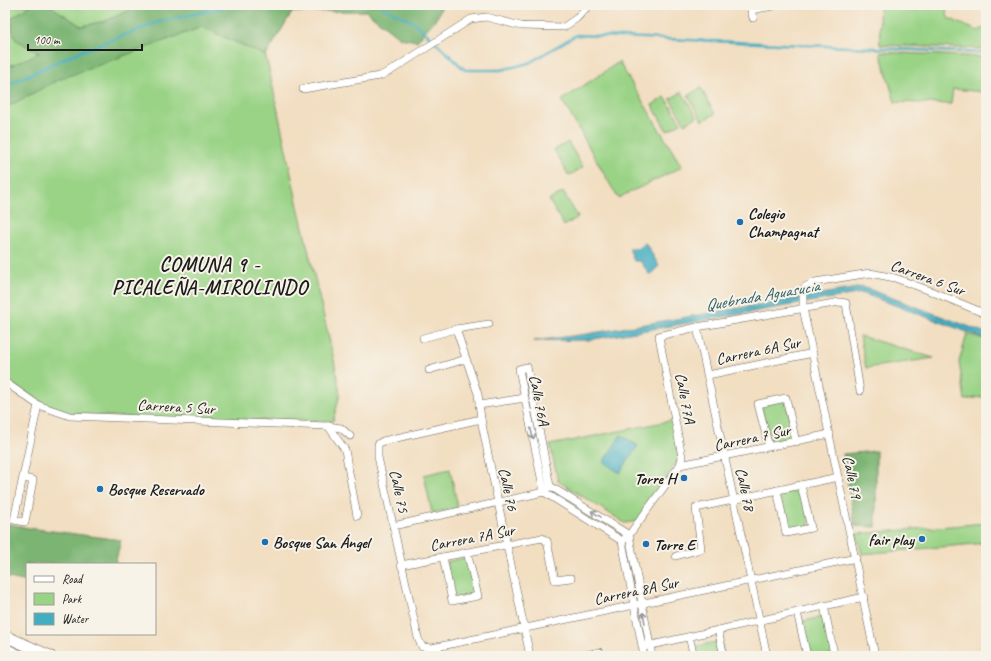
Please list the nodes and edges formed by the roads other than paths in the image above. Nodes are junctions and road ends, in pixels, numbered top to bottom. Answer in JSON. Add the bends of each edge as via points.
{"nodes":[{"id":1,"x":588,"y":5,"type":"edge"},
{"id":2,"x":773,"y":6,"type":"dead end"},
{"id":3,"x":751,"y":7,"type":"edge"},
{"id":4,"x":754,"y":18,"type":"dead end"},
{"id":5,"x":303,"y":89,"type":"dead end"},
{"id":6,"x":803,"y":306,"type":"junction"},
{"id":7,"x":986,"y":314,"type":"edge"},
{"id":8,"x":489,"y":324,"type":"dead end"},
{"id":9,"x":697,"y":327,"type":"junction"},
{"id":10,"x":456,"y":329,"type":"junction"},
{"id":11,"x":423,"y":338,"type":"dead end"},
{"id":12,"x":813,"y":353,"type":"junction"},
{"id":13,"x":466,"y":360,"type":"junction"},
{"id":14,"x":430,"y":370,"type":"dead end"},
{"id":15,"x":708,"y":375,"type":"junction"},
{"id":16,"x":5,"y":382,"type":"edge"},
{"id":17,"x":860,"y":391,"type":"dead end"},
{"id":18,"x":525,"y":398,"type":"junction"},
{"id":19,"x":38,"y":405,"type":"junction"},
{"id":20,"x":479,"y":405,"type":"junction"},
{"id":21,"x":536,"y":412,"type":"junction"},
{"id":22,"x":528,"y":414,"type":"junction"},
{"id":23,"x":481,"y":419,"type":"junction"},
{"id":24,"x":328,"y":426,"type":"junction"},
{"id":25,"x":830,"y":434,"type":"junction"},
{"id":26,"x":350,"y":436,"type":"dead end"},
{"id":27,"x":796,"y":442,"type":"junction"},
{"id":28,"x":769,"y":447,"type":"junction"},
{"id":29,"x":725,"y":457,"type":"junction"},
{"id":30,"x":680,"y":466,"type":"junction"},
{"id":31,"x":838,"y":476,"type":"junction"},
{"id":32,"x":23,"y":478,"type":"junction"},
{"id":33,"x":801,"y":485,"type":"junction"},
{"id":34,"x":550,"y":486,"type":"junction"},
{"id":35,"x":777,"y":490,"type":"junction"},
{"id":36,"x":544,"y":492,"type":"junction"},
{"id":37,"x":734,"y":499,"type":"junction"},
{"id":38,"x":498,"y":502,"type":"junction"},
{"id":39,"x":357,"y":516,"type":"dead end"},
{"id":40,"x":393,"y":526,"type":"junction"},
{"id":41,"x":629,"y":535,"type":"junction"},
{"id":42,"x":622,"y":541,"type":"junction"},
{"id":43,"x":507,"y":544,"type":"junction"},
{"id":44,"x":467,"y":552,"type":"junction"},
{"id":45,"x":676,"y":556,"type":"dead end"},
{"id":46,"x":443,"y":557,"type":"junction"},
{"id":47,"x":856,"y":558,"type":"junction"},
{"id":48,"x":402,"y":565,"type":"junction"},
{"id":49,"x":571,"y":578,"type":"dead end"},
{"id":50,"x":751,"y":580,"type":"junction"},
{"id":51,"x":864,"y":597,"type":"junction"},
{"id":52,"x":637,"y":604,"type":"junction"},
{"id":53,"x":824,"y":606,"type":"junction"},
{"id":54,"x":797,"y":612,"type":"junction"},
{"id":55,"x":759,"y":621,"type":"junction"},
{"id":56,"x":524,"y":628,"type":"junction"},
{"id":57,"x":718,"y":630,"type":"junction"},
{"id":58,"x":5,"y":636,"type":"edge"},
{"id":59,"x":689,"y":637,"type":"junction"},
{"id":60,"x":646,"y":646,"type":"junction"},
{"id":61,"x":422,"y":647,"type":"joint"},
{"id":62,"x":5,"y":649,"type":"edge"},
{"id":63,"x":600,"y":654,"type":"edge"},
{"id":64,"x":20,"y":656,"type":"edge"},
{"id":65,"x":50,"y":656,"type":"edge"},
{"id":66,"x":530,"y":656,"type":"edge"},
{"id":67,"x":581,"y":656,"type":"edge"},
{"id":68,"x":644,"y":656,"type":"edge"},
{"id":69,"x":652,"y":656,"type":"edge"},
{"id":70,"x":694,"y":656,"type":"edge"},
{"id":71,"x":724,"y":656,"type":"edge"},
{"id":72,"x":767,"y":656,"type":"edge"},
{"id":73,"x":807,"y":656,"type":"edge"},
{"id":74,"x":822,"y":656,"type":"edge"},
{"id":75,"x":876,"y":656,"type":"edge"}],
"edges":[{"from":1,"to":5,"type":"street","via":[[578,18],[564,27],[521,26],[478,17],[380,76]]},
{"from":2,"to":3,"type":"street"},
{"from":3,"to":4,"type":"street"},
{"from":6,"to":7,"type":"street","name":"Carrera 6 Sur","via":[[805,288],[815,282],[870,273],[895,278]]},
{"from":6,"to":9,"type":"street"},
{"from":6,"to":12,"type":"street","name":"Calle 79"},
{"from":6,"to":17,"type":"street","via":[[846,303]]},
{"from":8,"to":10,"type":"street"},
{"from":9,"to":15,"type":"street","name":"Calle 78"},
{"from":9,"to":30,"type":"street","name":"Calle 77A","via":[[659,336],[682,456]]},
{"from":10,"to":11,"type":"street"},
{"from":10,"to":13,"type":"street","name":"Calle 76"},
{"from":12,"to":15,"type":"street","name":"Carrera 6A Sur"},
{"from":12,"to":25,"type":"street","name":"Calle 79"},
{"from":13,"to":14,"type":"street"},
{"from":13,"to":20,"type":"street","name":"Calle 76","via":[[478,394]]},
{"from":15,"to":29,"type":"street","name":"Calle 78"},
{"from":16,"to":19,"type":"street","name":"Carrera 5 Sur"},
{"from":18,"to":20,"type":"street"},
{"from":18,"to":21,"type":"street","name":"Calle 76A","via":[[519,369],[528,367]]},
{"from":18,"to":22,"type":"street","name":"Calle 76A"},
{"from":19,"to":24,"type":"street","name":"Carrera 5 Sur","via":[[70,416]]},
{"from":19,"to":32,"type":"street"},
{"from":20,"to":23,"type":"street","name":"Calle 76"},
{"from":21,"to":22,"type":"street"},
{"from":21,"to":34,"type":"street","name":"Calle 76A"},
{"from":22,"to":36,"type":"street","name":"Calle 76A","one_way":true},
{"from":23,"to":38,"type":"street","name":"Calle 76"},
{"from":23,"to":40,"type":"street","name":"Calle 75","via":[[378,444],[378,456]]},
{"from":24,"to":26,"type":"street","name":"Carrera 5 Sur","via":[[341,428]]},
{"from":24,"to":39,"type":"street","via":[[345,450]]},
{"from":25,"to":27,"type":"street","name":"Carrera 7 Sur"},
{"from":25,"to":31,"type":"street","name":"Calle 79"},
{"from":27,"to":28,"type":"street","name":"Carrera 7 Sur"},
{"from":27,"to":28,"type":"street","via":[[786,398],[758,404]]},
{"from":28,"to":29,"type":"street","name":"Carrera 7 Sur"},
{"from":29,"to":30,"type":"street","name":"Carrera 7 Sur"},
{"from":29,"to":37,"type":"street","name":"Calle 78"},
{"from":30,"to":41,"type":"street"},
{"from":31,"to":33,"type":"street"},
{"from":31,"to":47,"type":"street","name":"Calle 79"},
{"from":32,"to":32,"type":"street","via":[[33,480],[25,522],[14,520]]},
{"from":33,"to":35,"type":"street"},
{"from":33,"to":35,"type":"street","via":[[811,528],[786,533]]},
{"from":34,"to":36,"type":"street"},
{"from":41,"to":34,"type":"street","one_way":true},
{"from":35,"to":37,"type":"street"},
{"from":36,"to":38,"type":"street","name":"Carrera 7A Sur"},
{"from":36,"to":42,"type":"street"},
{"from":37,"to":45,"type":"street","via":[[696,508],[701,549]]},
{"from":37,"to":50,"type":"street","name":"Calle 78"},
{"from":38,"to":40,"type":"street","name":"Carrera 7A Sur"},
{"from":38,"to":43,"type":"street","name":"Calle 76"},
{"from":40,"to":48,"type":"street","name":"Calle 75"},
{"from":41,"to":42,"type":"street"},
{"from":41,"to":52,"type":"street"},
{"from":42,"to":52,"type":"street"},
{"from":43,"to":44,"type":"street","name":"Carrera 7A Sur"},
{"from":43,"to":49,"type":"street","name":"Carrera 7A Sur","via":[[542,538],[546,541],[555,580]]},
{"from":43,"to":56,"type":"street","name":"Calle 76"},
{"from":44,"to":46,"type":"street","name":"Carrera 7A Sur"},
{"from":44,"to":46,"type":"street","via":[[478,596],[452,601]]},
{"from":46,"to":48,"type":"street","name":"Carrera 7A Sur"},
{"from":47,"to":50,"type":"street","name":"Carrera 8A Sur"},
{"from":47,"to":51,"type":"street","name":"Calle 79"},
{"from":48,"to":61,"type":"street","name":"Calle 75"},
{"from":50,"to":52,"type":"street","name":"Carrera 8A Sur"},
{"from":50,"to":55,"type":"street","name":"Calle 78"},
{"from":51,"to":53,"type":"street"},
{"from":51,"to":75,"type":"street","name":"Calle 79"},
{"from":52,"to":56,"type":"street","name":"Carrera 8A Sur"},
{"from":52,"to":60,"type":"street"},
{"from":53,"to":54,"type":"street"},
{"from":53,"to":74,"type":"street","via":[[834,654]]},
{"from":54,"to":55,"type":"street"},
{"from":54,"to":73,"type":"street"},
{"from":55,"to":57,"type":"street"},
{"from":55,"to":72,"type":"street","name":"Calle 78"},
{"from":56,"to":61,"type":"street","name":"Carrera 8A Sur","via":[[432,648]]},
{"from":56,"to":66,"type":"street","name":"Calle 76"},
{"from":57,"to":59,"type":"street"},
{"from":57,"to":71,"type":"street"},
{"from":58,"to":65,"type":"main road"},
{"from":59,"to":60,"type":"street"},
{"from":59,"to":70,"type":"street"},
{"from":60,"to":68,"type":"street"},
{"from":60,"to":69,"type":"street"},
{"from":62,"to":64,"type":"main road"},
{"from":63,"to":67,"type":"street"}]}
